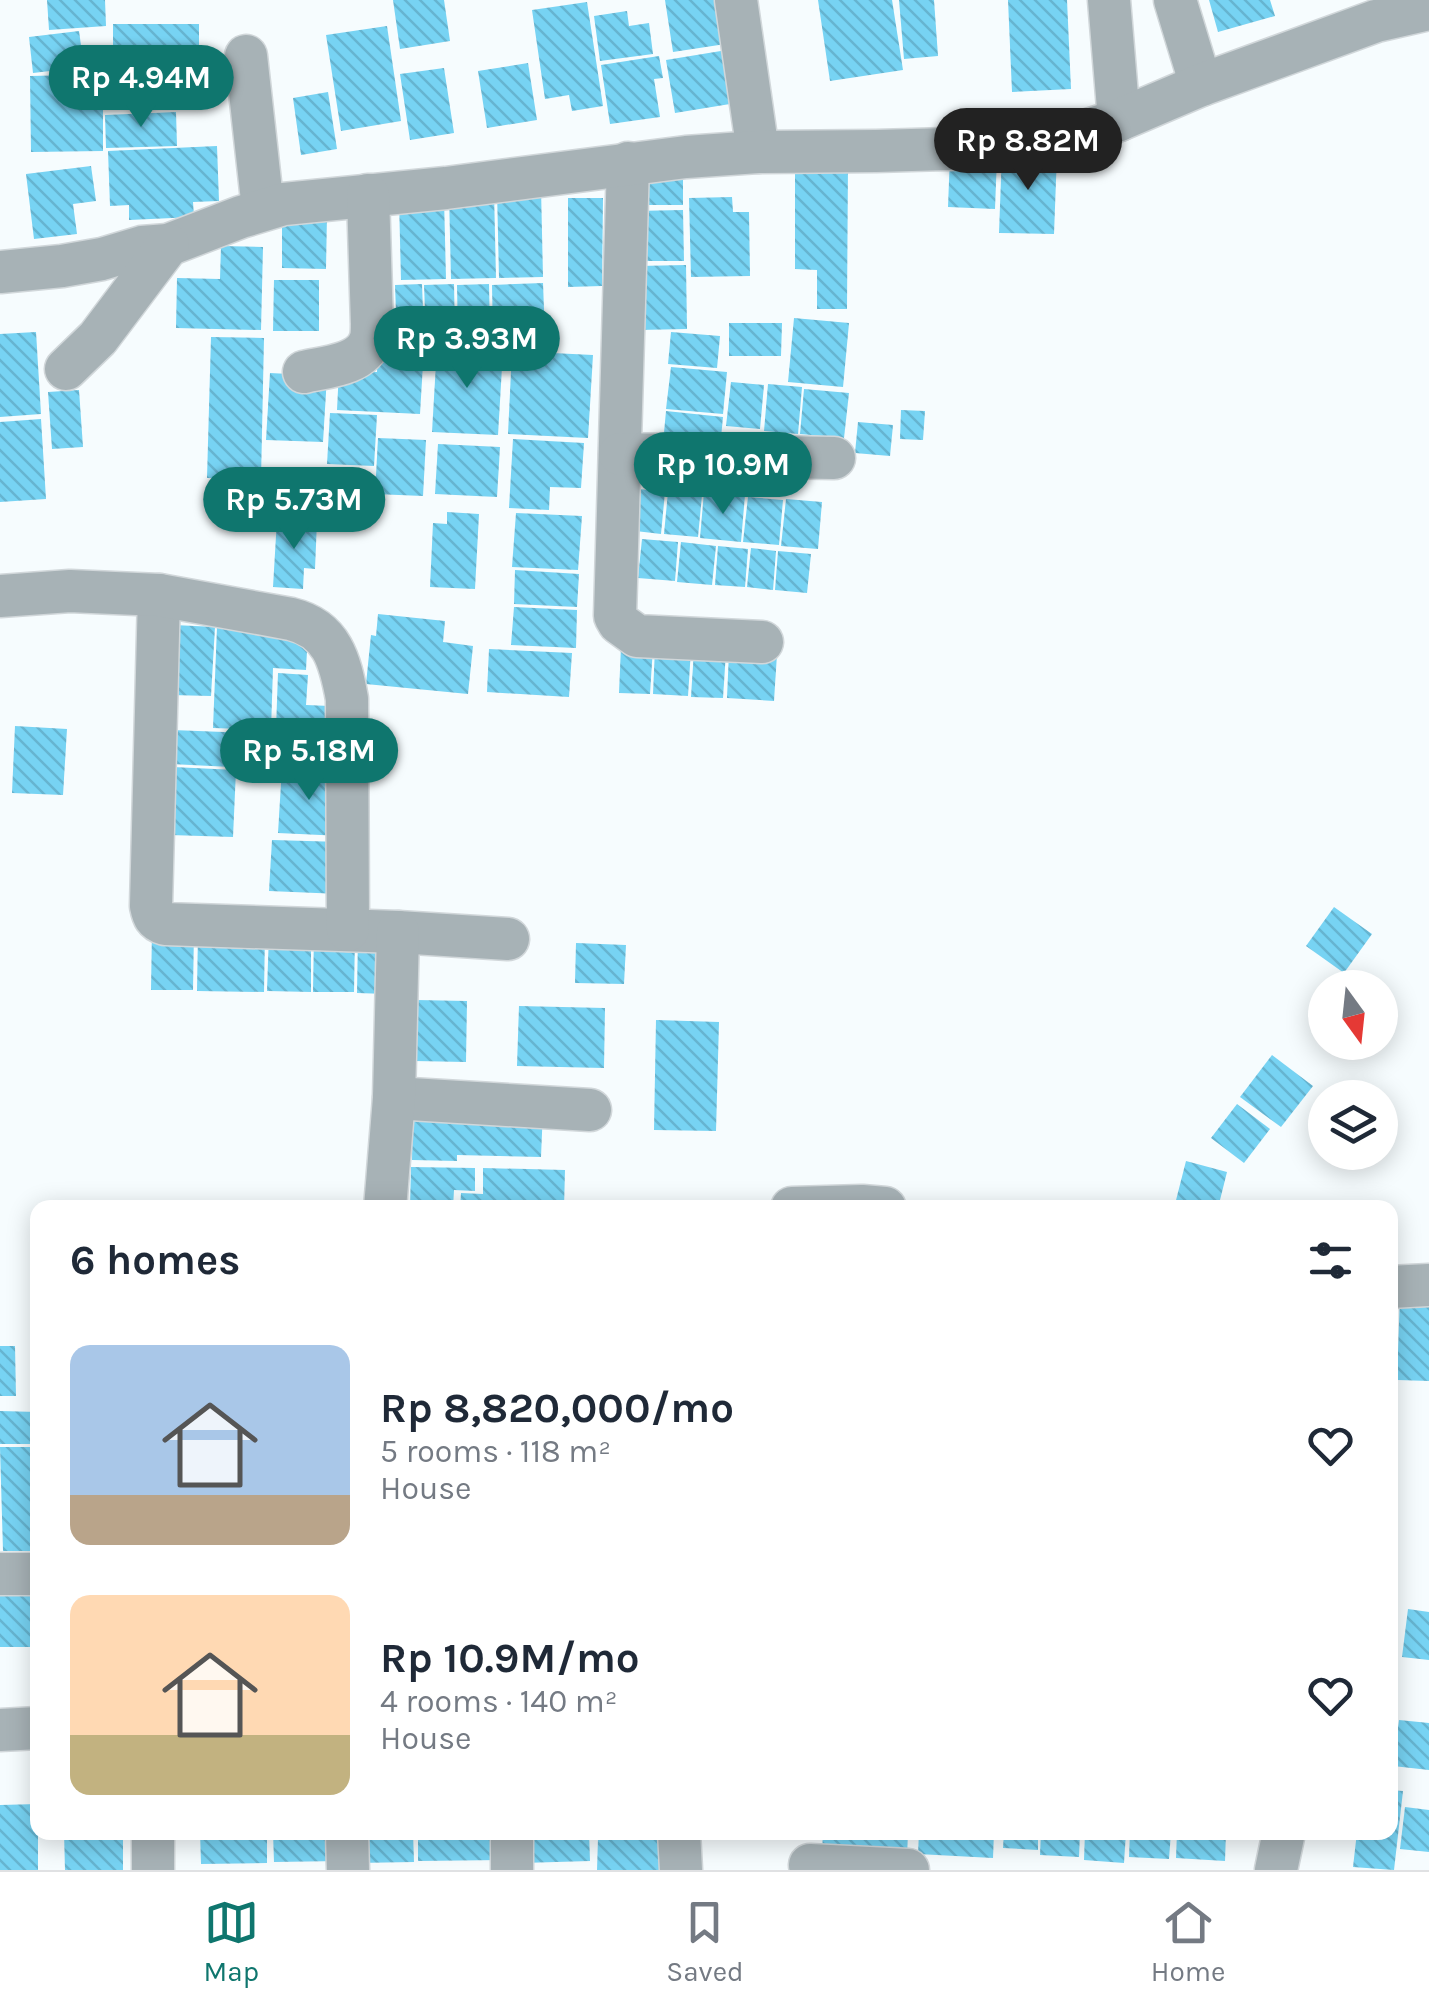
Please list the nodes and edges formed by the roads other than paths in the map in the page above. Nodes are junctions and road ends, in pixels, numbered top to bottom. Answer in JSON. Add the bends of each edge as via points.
{"nodes":[{"id":1,"x":736,"y":0,"type":"edge"},
{"id":2,"x":1109,"y":0,"type":"edge"},
{"id":3,"x":1175,"y":0,"type":"edge"},
{"id":4,"x":1429,"y":9,"type":"edge"},
{"id":5,"x":246,"y":56,"type":"dead end"},
{"id":6,"x":1201,"y":85,"type":"junction"},
{"id":7,"x":1120,"y":120,"type":"junction"},
{"id":8,"x":758,"y":152,"type":"junction"},
{"id":9,"x":628,"y":163,"type":"junction"},
{"id":10,"x":368,"y":196,"type":"junction"},
{"id":11,"x":264,"y":209,"type":"junction"},
{"id":12,"x":168,"y":245,"type":"junction"},
{"id":13,"x":0,"y":272,"type":"edge"},
{"id":14,"x":66,"y":369,"type":"dead end"},
{"id":15,"x":304,"y":372,"type":"dead end"},
{"id":16,"x":620,"y":454,"type":"junction"},
{"id":17,"x":834,"y":458,"type":"dead end"},
{"id":18,"x":159,"y":595,"type":"junction"},
{"id":19,"x":0,"y":596,"type":"edge"},
{"id":20,"x":762,"y":642,"type":"dead end"},
{"id":21,"x":348,"y":930,"type":"junction"},
{"id":22,"x":398,"y":932,"type":"junction"},
{"id":23,"x":508,"y":939,"type":"dead end"},
{"id":24,"x":394,"y":1098,"type":"junction"},
{"id":25,"x":590,"y":1110,"type":"dead end"},
{"id":26,"x":386,"y":1200,"type":"edge"},
{"id":27,"x":1429,"y":1285,"type":"edge"},
{"id":28,"x":1398,"y":1287,"type":"edge"},
{"id":29,"x":0,"y":1574,"type":"edge"},
{"id":30,"x":30,"y":1574,"type":"edge"},
{"id":31,"x":30,"y":1728,"type":"edge"},
{"id":32,"x":0,"y":1730,"type":"edge"},
{"id":33,"x":153,"y":1840,"type":"edge"},
{"id":34,"x":346,"y":1840,"type":"edge"},
{"id":35,"x":512,"y":1840,"type":"edge"},
{"id":36,"x":679,"y":1840,"type":"edge"},
{"id":37,"x":1282,"y":1840,"type":"edge"},
{"id":38,"x":810,"y":1856,"type":"edge"},
{"id":39,"x":153,"y":1870,"type":"edge"},
{"id":40,"x":348,"y":1870,"type":"edge"},
{"id":41,"x":512,"y":1870,"type":"edge"},
{"id":42,"x":681,"y":1870,"type":"edge"},
{"id":43,"x":908,"y":1870,"type":"edge"},
{"id":44,"x":1276,"y":1870,"type":"edge"}],
"edges":[{"from":1,"to":8,"type":"street"},
{"from":2,"to":7,"type":"street"},
{"from":3,"to":6,"type":"street"},
{"from":4,"to":6,"type":"street","via":[[1376,21]]},
{"from":5,"to":11,"type":"street"},
{"from":6,"to":7,"type":"street"},
{"from":7,"to":8,"type":"street","via":[[1022,147]]},
{"from":8,"to":9,"type":"street"},
{"from":9,"to":10,"type":"street"},
{"from":9,"to":16,"type":"street"},
{"from":10,"to":11,"type":"street"},
{"from":10,"to":15,"type":"street","via":[[370,344],[348,362]]},
{"from":11,"to":12,"type":"street"},
{"from":12,"to":13,"type":"street"},
{"from":12,"to":14,"type":"street","via":[[98,338]]},
{"from":16,"to":17,"type":"street"},
{"from":16,"to":20,"type":"street","via":[[614,603],[620,623],[637,636]]},
{"from":18,"to":19,"type":"street"},
{"from":18,"to":21,"type":"street","via":[[291,618],[326,637],[347,699]]},
{"from":18,"to":21,"type":"street","via":[[154,918],[165,924]]},
{"from":21,"to":22,"type":"street"},
{"from":22,"to":23,"type":"street"},
{"from":22,"to":24,"type":"street"},
{"from":24,"to":25,"type":"street"},
{"from":24,"to":26,"type":"street"},
{"from":27,"to":28,"type":"street"},
{"from":29,"to":30,"type":"street"},
{"from":31,"to":32,"type":"street"},
{"from":33,"to":39,"type":"street"},
{"from":34,"to":40,"type":"street"},
{"from":35,"to":41,"type":"street"},
{"from":36,"to":42,"type":"street"},
{"from":37,"to":44,"type":"street"},
{"from":38,"to":43,"type":"street"}]}
